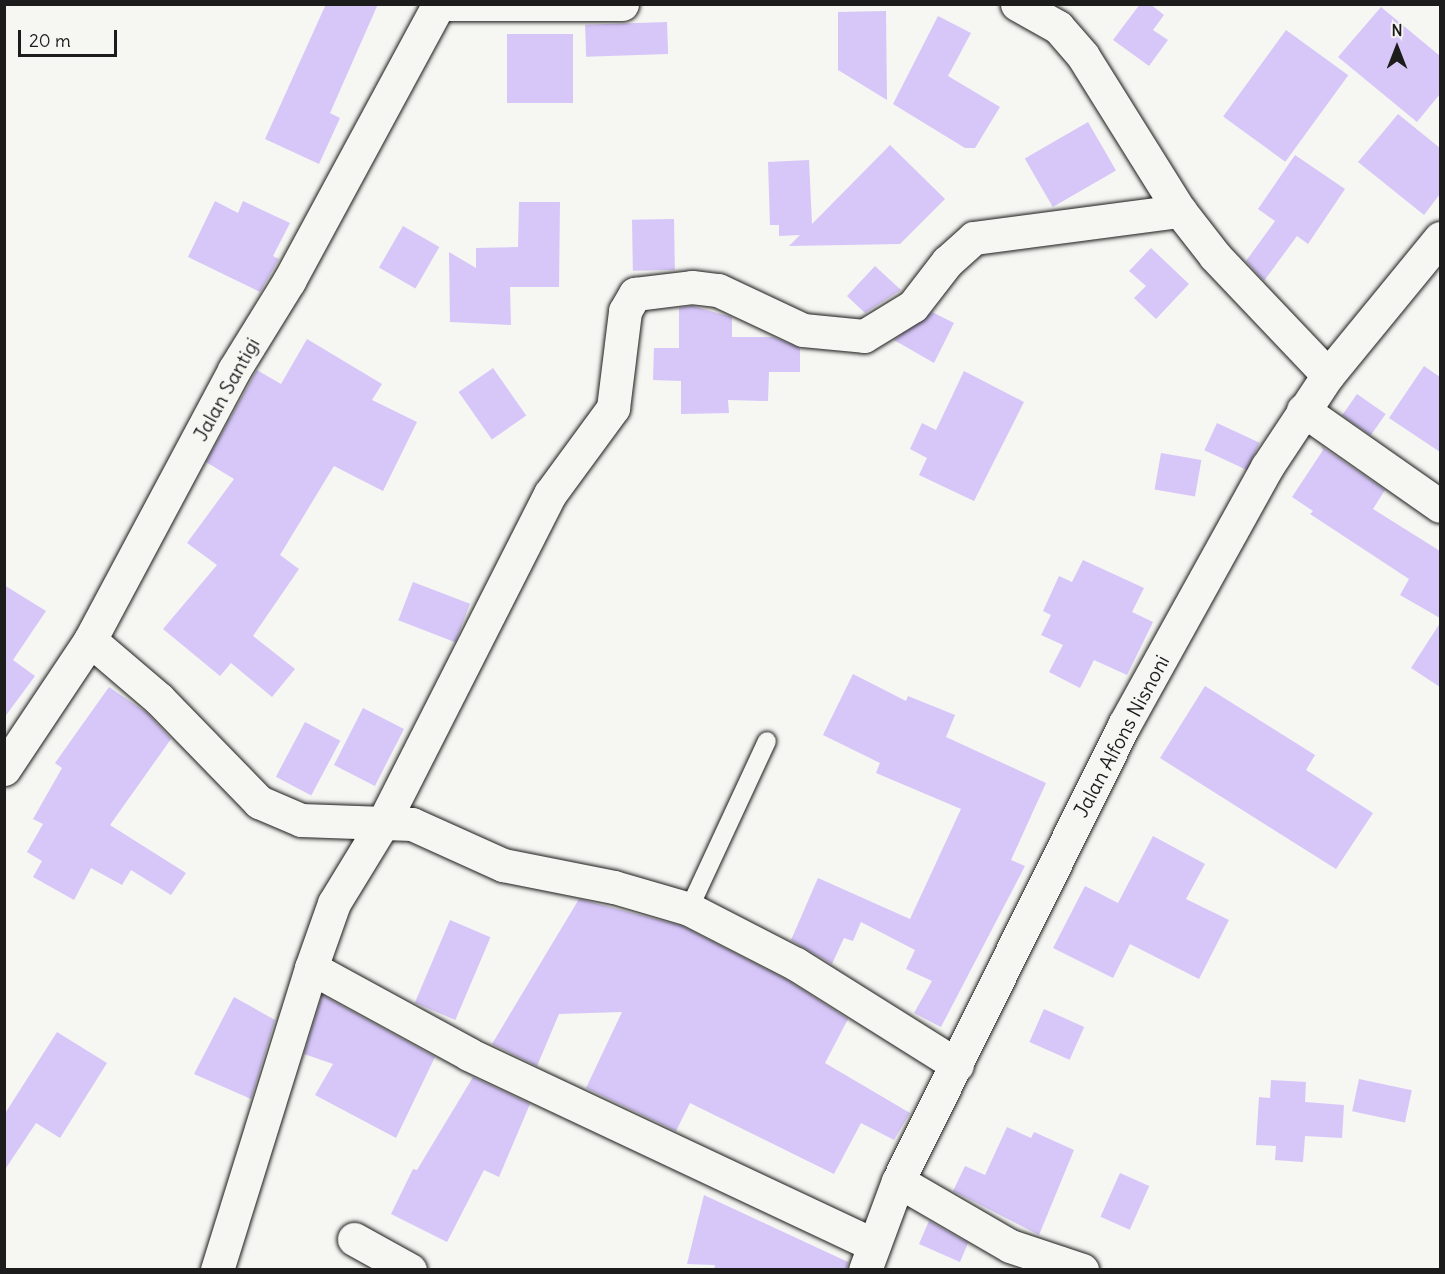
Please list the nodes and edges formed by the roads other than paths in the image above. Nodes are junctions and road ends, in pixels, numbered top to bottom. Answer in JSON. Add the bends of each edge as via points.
{"nodes":[{"id":1,"x":622,"y":4,"type":"edge"},
{"id":2,"x":1017,"y":4,"type":"edge"},
{"id":3,"x":438,"y":5,"type":"edge"},
{"id":4,"x":1180,"y":211,"type":"junction"},
{"id":5,"x":1440,"y":238,"type":"edge"},
{"id":6,"x":1328,"y":375,"type":"junction"},
{"id":7,"x":1303,"y":410,"type":"junction"},
{"id":8,"x":1440,"y":506,"type":"edge"},
{"id":9,"x":90,"y":640,"type":"junction"},
{"id":10,"x":767,"y":741,"type":"dead end"},
{"id":11,"x":4,"y":769,"type":"edge"},
{"id":12,"x":384,"y":821,"type":"junction"},
{"id":13,"x":689,"y":909,"type":"junction"},
{"id":14,"x":311,"y":968,"type":"junction"},
{"id":15,"x":957,"y":1065,"type":"junction"},
{"id":16,"x":898,"y":1181,"type":"junction"},
{"id":17,"x":354,"y":1239,"type":"dead end"},
{"id":18,"x":868,"y":1257,"type":"edge"},
{"id":19,"x":216,"y":1269,"type":"edge"},
{"id":20,"x":410,"y":1269,"type":"edge"},
{"id":21,"x":1082,"y":1269,"type":"edge"}],
"edges":[{"from":1,"to":3,"type":"street"},
{"from":2,"to":4,"type":"street","via":[[1058,27],[1083,56]]},
{"from":3,"to":9,"type":"street","name":"Jalan Santigi","via":[[288,281],[234,370],[155,525]]},
{"from":4,"to":6,"type":"street","via":[[1215,256]]},
{"from":4,"to":12,"type":"street","via":[[974,238],[947,262],[913,306],[864,336],[803,330],[718,290],[692,287],[635,294],[625,311],[613,408],[550,494]]},
{"from":5,"to":6,"type":"street","name":"Jalan Alfons Nisnoni"},
{"from":6,"to":7,"type":"street","name":"Jalan Alfons Nisnoni"},
{"from":7,"to":8,"type":"street"},
{"from":7,"to":15,"type":"street","name":"Jalan Alfons Nisnoni","via":[[1124,725]]},
{"from":9,"to":11,"type":"street","name":"Jalan Santigi"},
{"from":9,"to":12,"type":"street","via":[[159,699],[259,802],[301,820]]},
{"from":10,"to":13,"type":"lane"},
{"from":12,"to":13,"type":"street","via":[[439,835],[503,865],[614,887]]},
{"from":12,"to":14,"type":"street","via":[[334,903]]},
{"from":13,"to":15,"type":"street","via":[[796,964]]},
{"from":14,"to":18,"type":"street","via":[[469,1054]]},
{"from":14,"to":19,"type":"street"},
{"from":15,"to":16,"type":"street","name":"Jalan Alfons Nisnoni"},
{"from":16,"to":18,"type":"street","name":"Jalan Alfons Nisnoni"},
{"from":16,"to":21,"type":"street","via":[[1010,1246]]},
{"from":17,"to":20,"type":"street"}]}
